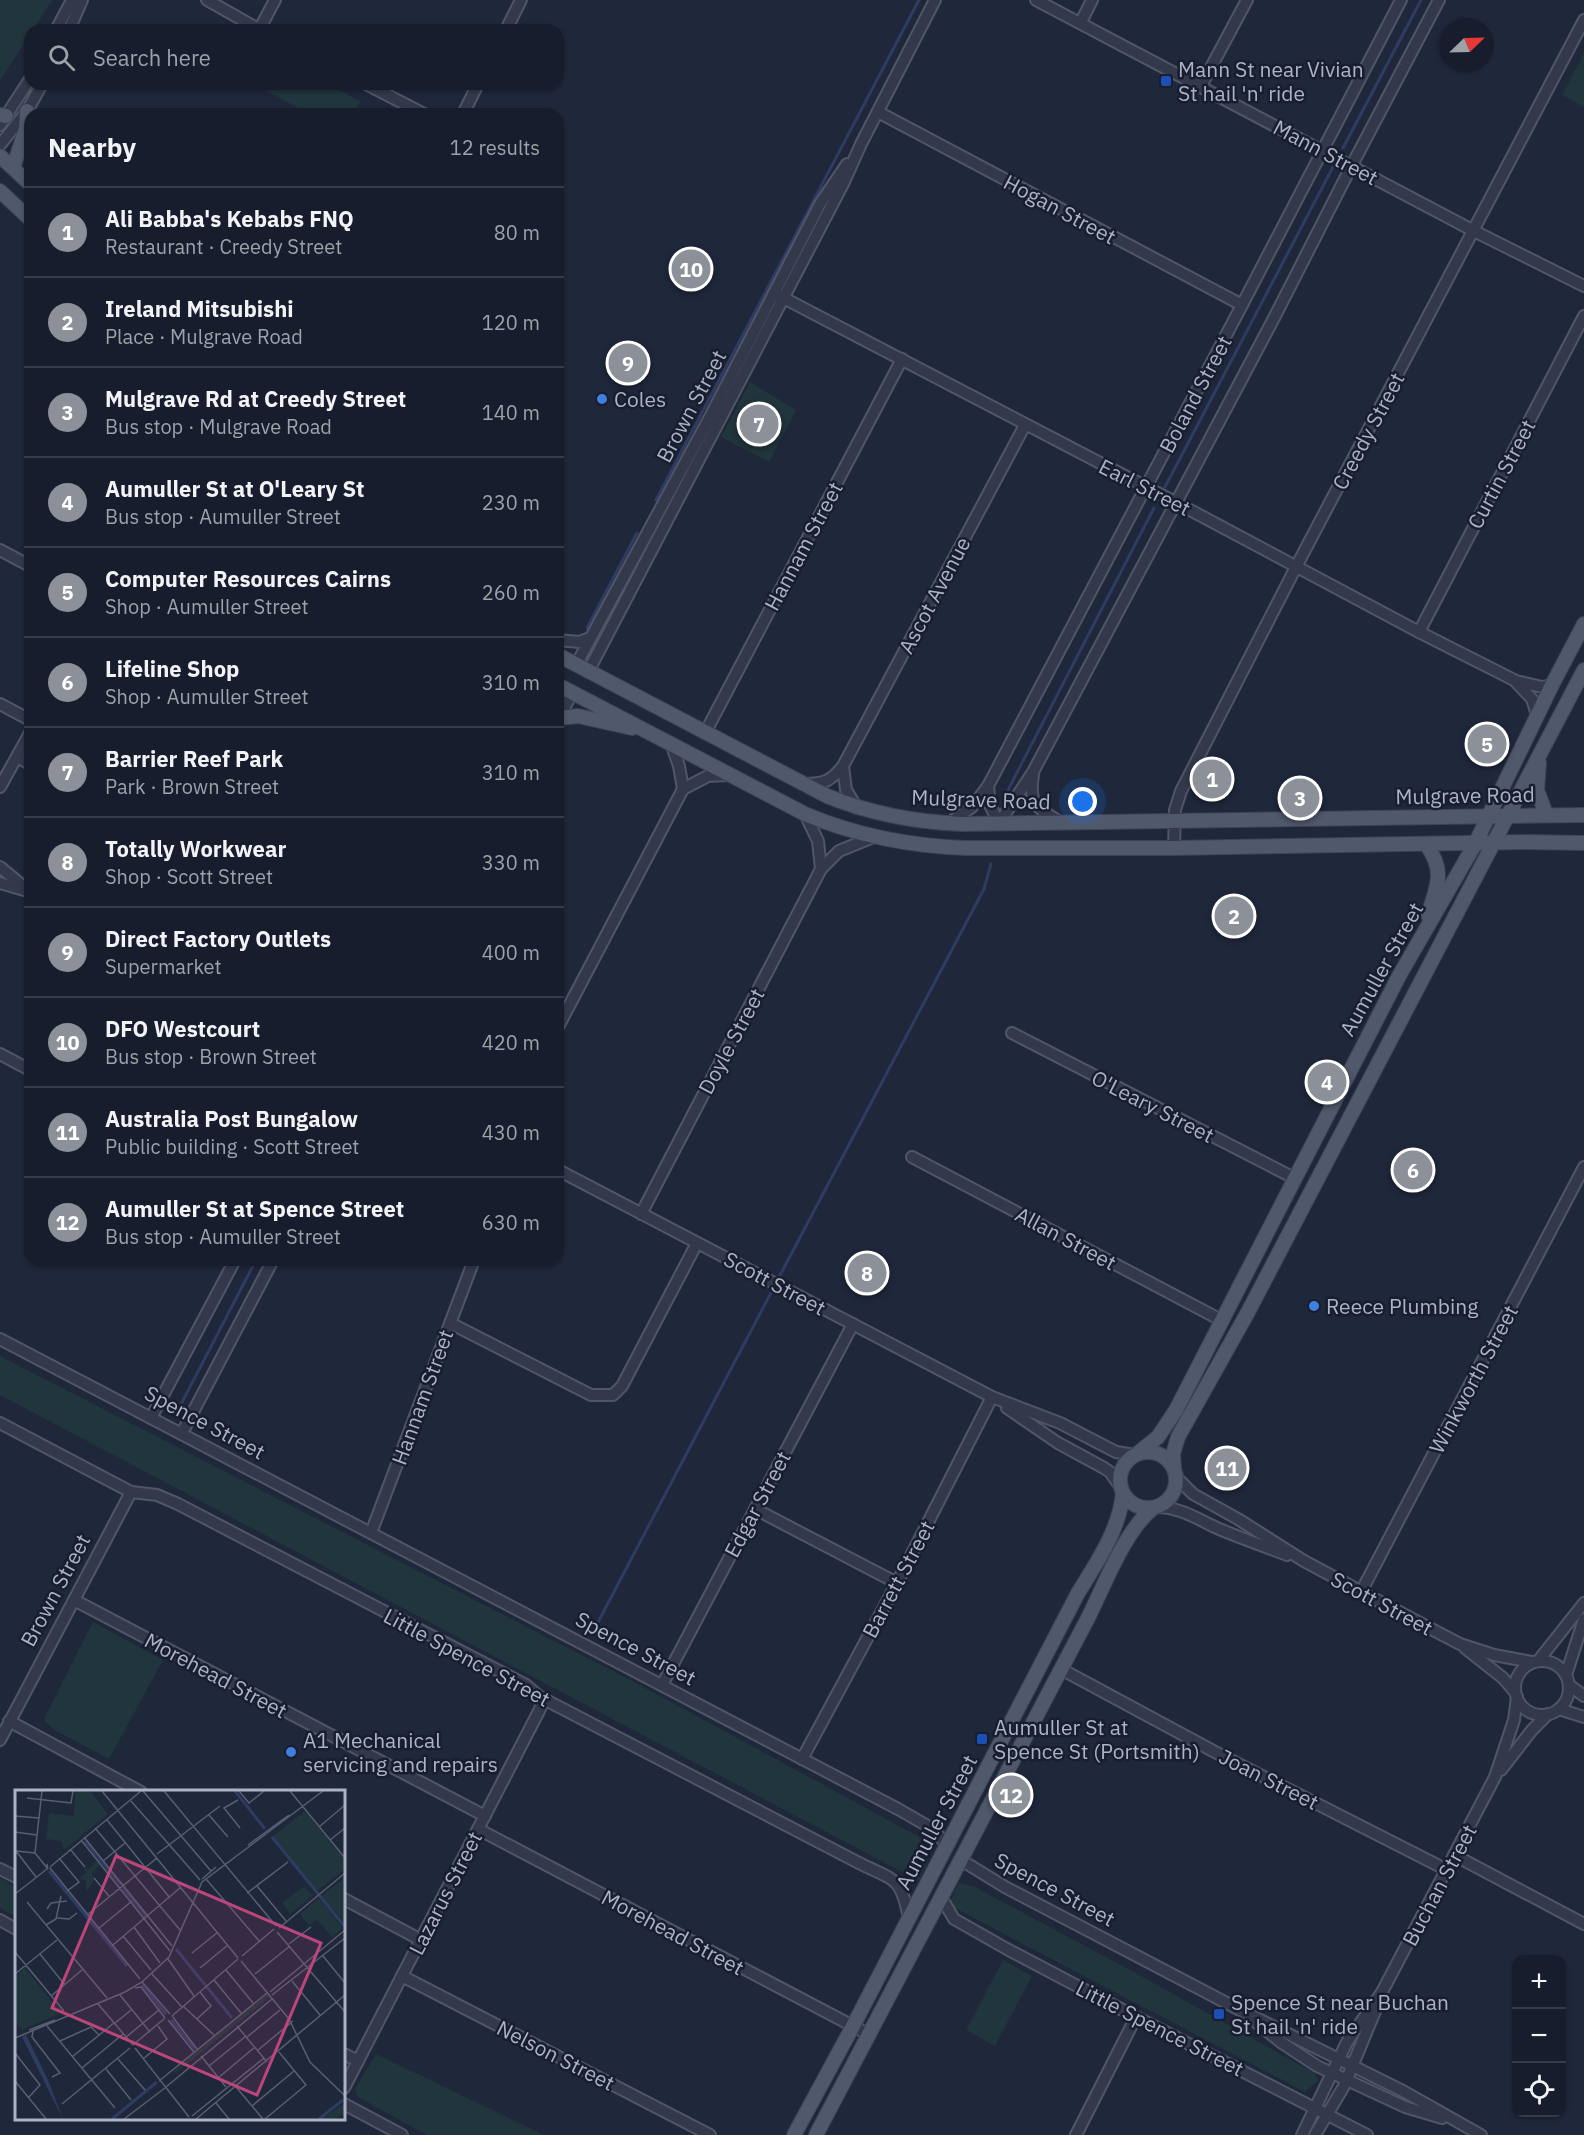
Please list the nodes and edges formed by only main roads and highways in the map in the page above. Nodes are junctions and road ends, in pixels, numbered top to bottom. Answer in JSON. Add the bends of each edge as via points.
{"nodes":[{"id":1,"x":24,"y":135,"type":"edge"},
{"id":2,"x":0,"y":156,"type":"edge"},
{"id":3,"x":13,"y":168,"type":"junction"},
{"id":4,"x":24,"y":178,"type":"edge"},
{"id":5,"x":0,"y":190,"type":"edge"},
{"id":6,"x":24,"y":213,"type":"edge"},
{"id":7,"x":1584,"y":624,"type":"edge"},
{"id":8,"x":1580,"y":639,"type":"edge"},
{"id":9,"x":564,"y":658,"type":"edge"},
{"id":10,"x":582,"y":669,"type":"junction"},
{"id":11,"x":1584,"y":670,"type":"edge"},
{"id":12,"x":564,"y":688,"type":"edge"},
{"id":13,"x":572,"y":693,"type":"junction"},
{"id":14,"x":564,"y":718,"type":"edge"},
{"id":15,"x":651,"y":733,"type":"junction"},
{"id":16,"x":1542,"y":749,"type":"junction"},
{"id":17,"x":1546,"y":814,"type":"junction"},
{"id":18,"x":1489,"y":815,"type":"junction"},
{"id":19,"x":1508,"y":815,"type":"junction"},
{"id":20,"x":1584,"y":815,"type":"edge"},
{"id":21,"x":1494,"y":842,"type":"junction"},
{"id":22,"x":1584,"y":843,"type":"edge"},
{"id":23,"x":1426,"y":844,"type":"junction"},
{"id":24,"x":1474,"y":844,"type":"junction"},
{"id":25,"x":1420,"y":940,"type":"junction"},
{"id":26,"x":1406,"y":1007,"type":"junction"},
{"id":27,"x":1356,"y":1061,"type":"junction"},
{"id":28,"x":1136,"y":1454,"type":"junction"},
{"id":29,"x":1175,"y":1473,"type":"junction"},
{"id":30,"x":1121,"y":1490,"type":"junction"},
{"id":31,"x":1154,"y":1508,"type":"junction"},
{"id":32,"x":1051,"y":1688,"type":"junction"},
{"id":33,"x":1008,"y":1728,"type":"junction"},
{"id":34,"x":947,"y":1845,"type":"junction"},
{"id":35,"x":961,"y":1860,"type":"junction"},
{"id":36,"x":794,"y":2135,"type":"edge"},
{"id":37,"x":816,"y":2135,"type":"edge"}],
"edges":[{"from":1,"to":3,"type":"main road"},
{"from":2,"to":3,"type":"main road"},
{"from":3,"to":4,"type":"main road"},
{"from":5,"to":6,"type":"main road"},
{"from":7,"to":8,"type":"main road","name":"Aumuller Street"},
{"from":8,"to":18,"type":"main road","name":"Aumuller Street","via":[[1552,685]]},
{"from":9,"to":10,"type":"main road","name":"Mulgrave Road"},
{"from":10,"to":13,"type":"main road","name":"Brown Street"},
{"from":10,"to":18,"type":"main road","name":"Mulgrave Road","via":[[802,784],[857,808],[900,818],[949,823],[1062,823]]},
{"from":11,"to":16,"type":"main road","name":"Aumuller Street"},
{"from":12,"to":13,"type":"main road"},
{"from":13,"to":15,"type":"main road"},
{"from":14,"to":15,"type":"main road","via":[[578,716]]},
{"from":15,"to":23,"type":"main road","via":[[804,814],[872,838],[934,847]]},
{"from":16,"to":17,"type":"main road","via":[[1537,790]]},
{"from":16,"to":19,"type":"main road","name":"Aumuller Street"},
{"from":17,"to":19,"type":"main road","name":"Mulgrave Road"},
{"from":17,"to":20,"type":"main road","name":"Mulgrave Road"},
{"from":18,"to":19,"type":"main road","name":"Mulgrave Road"},
{"from":18,"to":24,"type":"main road","name":"Aumuller Street"},
{"from":19,"to":21,"type":"main road","name":"Aumuller Street"},
{"from":21,"to":22,"type":"main road"},
{"from":21,"to":24,"type":"main road"},
{"from":21,"to":26,"type":"main road","name":"Aumuller Street"},
{"from":23,"to":24,"type":"main road"},
{"from":23,"to":25,"type":"main road","via":[[1436,857],[1438,883]]},
{"from":24,"to":25,"type":"main road","name":"Aumuller Street"},
{"from":25,"to":27,"type":"main road","name":"Aumuller Street"},
{"from":26,"to":27,"type":"main road","via":[[1397,1003],[1392,1006]]},
{"from":26,"to":29,"type":"main road","name":"Aumuller Street","via":[[1248,1312],[1178,1437],[1173,1454]]},
{"from":27,"to":28,"type":"main road","name":"Aumuller Street","via":[[1168,1424]]},
{"from":28,"to":29,"type":"main road","via":[[1156,1452],[1164,1456]]},
{"from":28,"to":30,"type":"main road","via":[[1120,1473]]},
{"from":29,"to":31,"type":"main road","via":[[1170,1498]]},
{"from":30,"to":31,"type":"main road","via":[[1134,1505]]},
{"from":30,"to":33,"type":"main road","name":"Aumuller Street","via":[[1120,1512],[1113,1530]]},
{"from":31,"to":32,"type":"main road","name":"Aumuller Street","via":[[1133,1529]]},
{"from":32,"to":33,"type":"main road","via":[[1037,1699],[1019,1730]]},
{"from":32,"to":35,"type":"main road","name":"Aumuller Street"},
{"from":33,"to":34,"type":"main road","name":"Aumuller Street"},
{"from":34,"to":35,"type":"main road","name":"Spence Street"},
{"from":34,"to":36,"type":"main road","name":"Aumuller Street"},
{"from":35,"to":37,"type":"main road","name":"Aumuller Street"}]}
